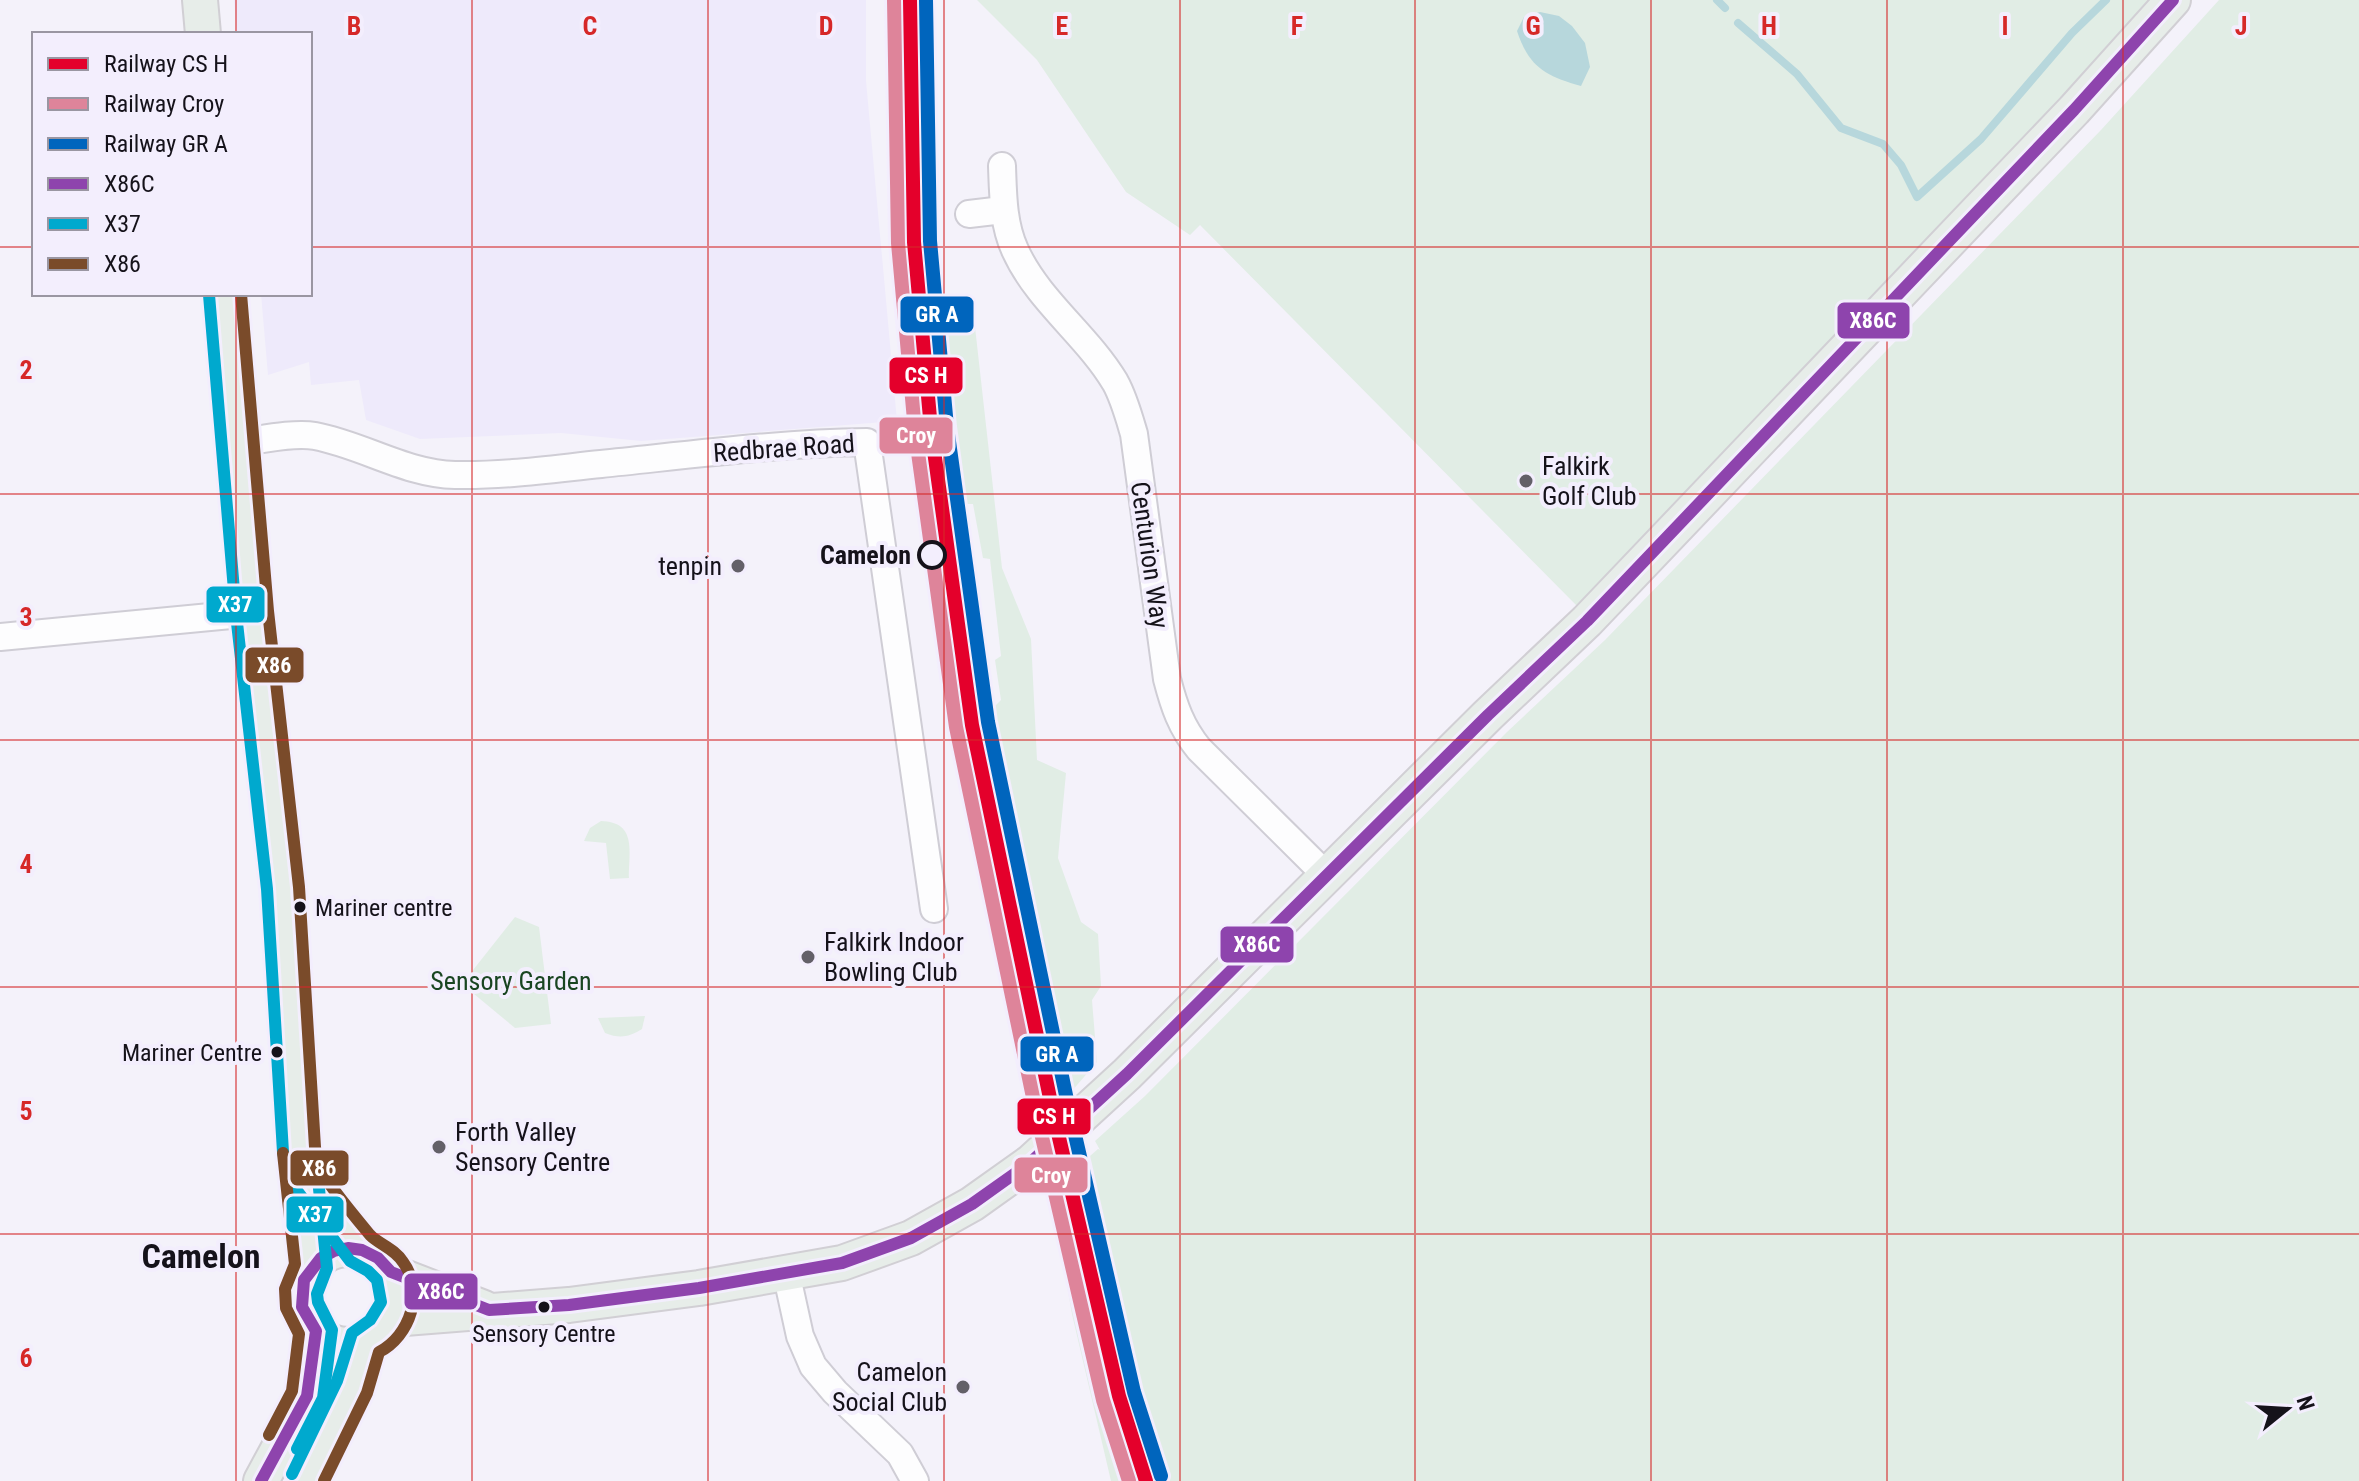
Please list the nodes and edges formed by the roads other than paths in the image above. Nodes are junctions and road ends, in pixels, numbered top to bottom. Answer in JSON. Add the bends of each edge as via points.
{"nodes":[{"id":1,"x":200,"y":0,"type":"edge"},
{"id":2,"x":2173,"y":0,"type":"edge"},
{"id":3,"x":203,"y":32,"type":"edge"},
{"id":4,"x":1002,"y":166,"type":"dead end"},
{"id":5,"x":1003,"y":210,"type":"junction"},
{"id":6,"x":969,"y":214,"type":"dead end"},
{"id":7,"x":225,"y":296,"type":"edge"},
{"id":8,"x":237,"y":443,"type":"junction"},
{"id":9,"x":252,"y":613,"type":"junction"},
{"id":10,"x":0,"y":637,"type":"edge"},
{"id":11,"x":1328,"y":877,"type":"junction"},
{"id":12,"x":934,"y":909,"type":"dead end"},
{"id":13,"x":303,"y":1172,"type":"junction"},
{"id":14,"x":362,"y":1250,"type":"junction"},
{"id":15,"x":311,"y":1268,"type":"junction"},
{"id":16,"x":391,"y":1272,"type":"junction"},
{"id":17,"x":786,"y":1272,"type":"junction"},
{"id":18,"x":489,"y":1310,"type":"junction"},
{"id":19,"x":379,"y":1330,"type":"junction"},
{"id":20,"x":316,"y":1331,"type":"junction"},
{"id":21,"x":261,"y":1481,"type":"edge"},
{"id":22,"x":306,"y":1481,"type":"edge"},
{"id":23,"x":915,"y":1481,"type":"edge"}],
"edges":[{"from":1,"to":3,"type":"main road"},
{"from":2,"to":11,"type":"main road","via":[[1587,621]]},
{"from":4,"to":5,"type":"street","name":"Centurion Way"},
{"from":5,"to":6,"type":"street"},
{"from":5,"to":11,"type":"street","name":"Centurion Way","via":[[1015,250],[1037,287],[1107,371],[1126,406],[1167,679],[1185,732]]},
{"from":7,"to":8,"type":"main road"},
{"from":8,"to":9,"type":"main road"},
{"from":8,"to":12,"type":"street","name":"Redbrae Road","via":[[312,435],[416,471],[453,475],[530,473],[867,442]]},
{"from":9,"to":10,"type":"street"},
{"from":9,"to":13,"type":"main road","via":[[283,888]]},
{"from":11,"to":17,"type":"main road","via":[[1031,1162],[911,1238],[842,1263]]},
{"from":13,"to":14,"type":"main road"},
{"from":13,"to":15,"type":"main road"},
{"from":14,"to":15,"type":"main road","via":[[334,1251]]},
{"from":14,"to":16,"type":"main road"},
{"from":15,"to":20,"type":"main road","via":[[304,1280],[302,1307]]},
{"from":16,"to":18,"type":"main road"},
{"from":16,"to":19,"type":"main road","via":[[397,1304]]},
{"from":17,"to":18,"type":"main road","via":[[569,1305]]},
{"from":17,"to":23,"type":"street","via":[[800,1336],[813,1366],[900,1454]]},
{"from":18,"to":19,"type":"main road"},
{"from":19,"to":20,"type":"main road","via":[[340,1344]]},
{"from":19,"to":22,"type":"main road"},
{"from":20,"to":21,"type":"main road","via":[[307,1396]]}]}
